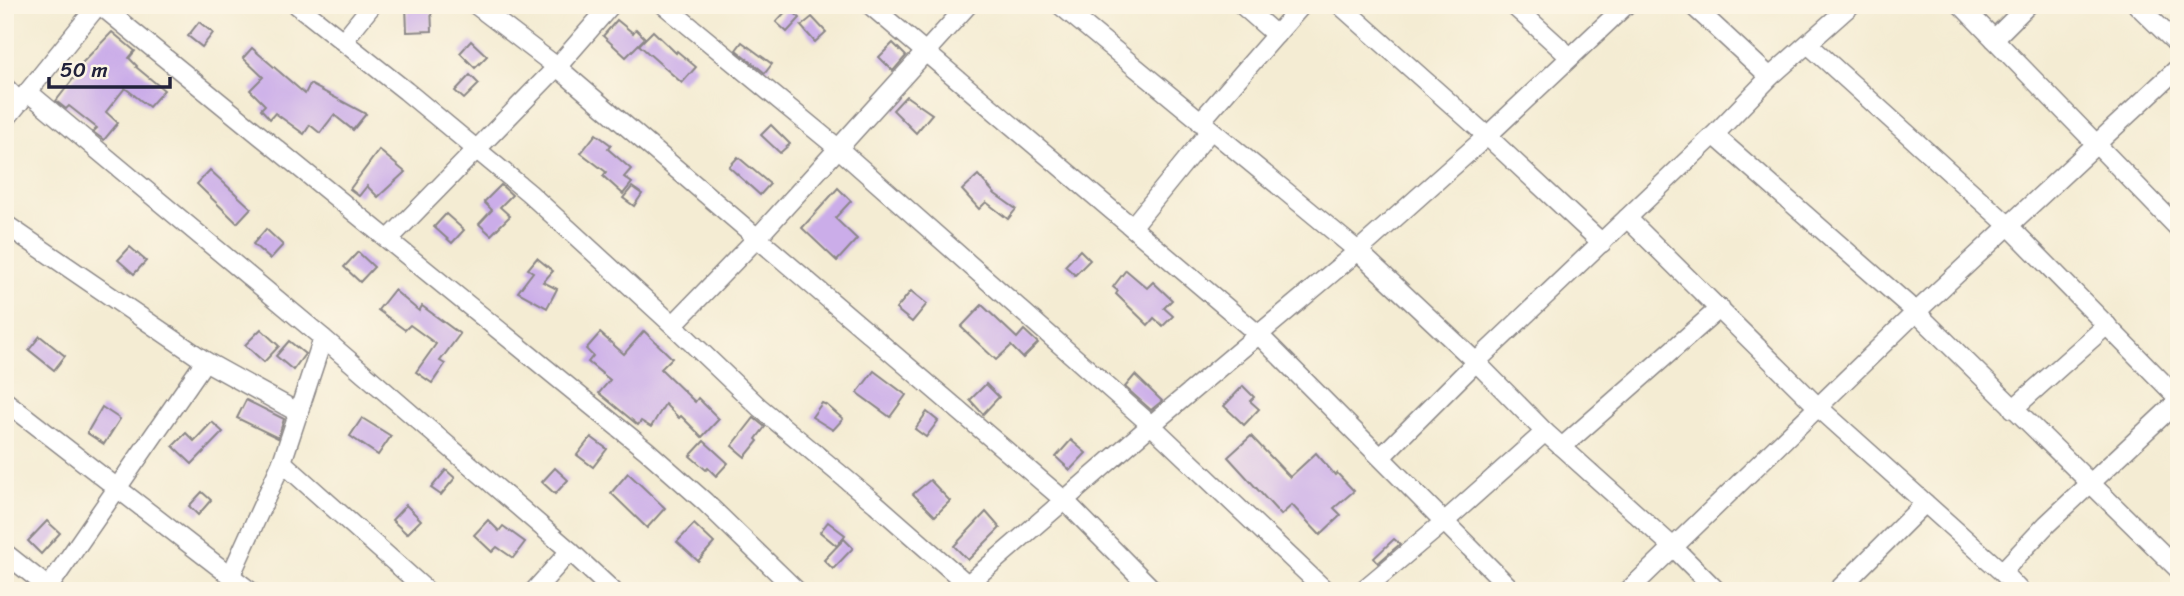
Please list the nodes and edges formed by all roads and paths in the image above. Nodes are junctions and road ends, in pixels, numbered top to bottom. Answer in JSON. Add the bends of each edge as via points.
{"nodes":[{"id":1,"x":99,"y":5,"type":"edge"},
{"id":2,"x":297,"y":5,"type":"edge"},
{"id":3,"x":372,"y":5,"type":"edge"},
{"id":4,"x":476,"y":5,"type":"edge"},
{"id":5,"x":611,"y":5,"type":"edge"},
{"id":6,"x":664,"y":5,"type":"edge"},
{"id":7,"x":870,"y":5,"type":"edge"},
{"id":8,"x":968,"y":5,"type":"edge"},
{"id":9,"x":1060,"y":5,"type":"edge"},
{"id":10,"x":1242,"y":5,"type":"edge"},
{"id":11,"x":1302,"y":5,"type":"edge"},
{"id":12,"x":1340,"y":5,"type":"edge"},
{"id":13,"x":1513,"y":5,"type":"edge"},
{"id":14,"x":1626,"y":5,"type":"edge"},
{"id":15,"x":1692,"y":5,"type":"edge"},
{"id":16,"x":1850,"y":5,"type":"edge"},
{"id":17,"x":1961,"y":5,"type":"edge"},
{"id":18,"x":2028,"y":5,"type":"edge"},
{"id":19,"x":2137,"y":5,"type":"edge"},
{"id":20,"x":1276,"y":35,"type":"junction"},
{"id":21,"x":1994,"y":39,"type":"junction"},
{"id":22,"x":343,"y":41,"type":"junction"},
{"id":23,"x":1808,"y":44,"type":"junction"},
{"id":24,"x":2179,"y":46,"type":"edge"},
{"id":25,"x":927,"y":52,"type":"junction"},
{"id":26,"x":1570,"y":57,"type":"junction"},
{"id":27,"x":556,"y":67,"type":"junction"},
{"id":28,"x":2179,"y":67,"type":"edge"},
{"id":29,"x":1770,"y":77,"type":"junction"},
{"id":30,"x":5,"y":87,"type":"edge"},
{"id":31,"x":24,"y":97,"type":"junction"},
{"id":32,"x":5,"y":120,"type":"edge"},
{"id":33,"x":1205,"y":126,"type":"junction"},
{"id":34,"x":1714,"y":135,"type":"junction"},
{"id":35,"x":1487,"y":136,"type":"junction"},
{"id":36,"x":2096,"y":144,"type":"junction"},
{"id":37,"x":476,"y":148,"type":"junction"},
{"id":38,"x":839,"y":149,"type":"junction"},
{"id":39,"x":1627,"y":218,"type":"junction"},
{"id":40,"x":5,"y":225,"type":"edge"},
{"id":41,"x":2008,"y":225,"type":"junction"},
{"id":42,"x":1132,"y":227,"type":"junction"},
{"id":43,"x":2179,"y":229,"type":"edge"},
{"id":44,"x":758,"y":237,"type":"junction"},
{"id":45,"x":389,"y":239,"type":"junction"},
{"id":46,"x":1602,"y":243,"type":"junction"},
{"id":47,"x":1358,"y":251,"type":"junction"},
{"id":48,"x":1720,"y":308,"type":"junction"},
{"id":49,"x":1916,"y":312,"type":"junction"},
{"id":50,"x":673,"y":325,"type":"junction"},
{"id":51,"x":2106,"y":325,"type":"junction"},
{"id":52,"x":1260,"y":336,"type":"junction"},
{"id":53,"x":323,"y":338,"type":"junction"},
{"id":54,"x":205,"y":361,"type":"junction"},
{"id":55,"x":1476,"y":362,"type":"junction"},
{"id":56,"x":2179,"y":399,"type":"edge"},
{"id":57,"x":5,"y":401,"type":"edge"},
{"id":58,"x":1818,"y":407,"type":"junction"},
{"id":59,"x":2013,"y":409,"type":"junction"},
{"id":60,"x":299,"y":413,"type":"junction"},
{"id":61,"x":1151,"y":425,"type":"junction"},
{"id":62,"x":1545,"y":432,"type":"junction"},
{"id":63,"x":1562,"y":447,"type":"junction"},
{"id":64,"x":1381,"y":457,"type":"junction"},
{"id":65,"x":282,"y":462,"type":"junction"},
{"id":66,"x":2089,"y":484,"type":"junction"},
{"id":67,"x":118,"y":488,"type":"junction"},
{"id":68,"x":1065,"y":500,"type":"junction"},
{"id":69,"x":1925,"y":503,"type":"junction"},
{"id":70,"x":1444,"y":522,"type":"junction"},
{"id":71,"x":1673,"y":547,"type":"junction"},
{"id":72,"x":570,"y":551,"type":"junction"},
{"id":73,"x":5,"y":553,"type":"edge"},
{"id":74,"x":2179,"y":570,"type":"edge"},
{"id":75,"x":2002,"y":572,"type":"junction"},
{"id":76,"x":230,"y":575,"type":"junction"},
{"id":77,"x":968,"y":589,"type":"edge"},
{"id":78,"x":49,"y":590,"type":"edge"},
{"id":79,"x":2018,"y":590,"type":"edge"},
{"id":80,"x":250,"y":591,"type":"edge"},
{"id":81,"x":427,"y":591,"type":"edge"},
{"id":82,"x":534,"y":591,"type":"edge"},
{"id":83,"x":614,"y":591,"type":"edge"},
{"id":84,"x":797,"y":591,"type":"edge"},
{"id":85,"x":1154,"y":591,"type":"edge"},
{"id":86,"x":1326,"y":591,"type":"edge"},
{"id":87,"x":1362,"y":591,"type":"edge"},
{"id":88,"x":1513,"y":591,"type":"edge"},
{"id":89,"x":1628,"y":591,"type":"edge"},
{"id":90,"x":1717,"y":591,"type":"edge"},
{"id":91,"x":1837,"y":591,"type":"edge"}],
"edges":[{"from":1,"to":31,"type":"street"},
{"from":1,"to":45,"type":"street"},
{"from":2,"to":22,"type":"street"},
{"from":3,"to":22,"type":"street"},
{"from":4,"to":27,"type":"street"},
{"from":5,"to":27,"type":"street"},
{"from":6,"to":38,"type":"street"},
{"from":7,"to":25,"type":"street"},
{"from":8,"to":25,"type":"street"},
{"from":9,"to":33,"type":"street"},
{"from":10,"to":20,"type":"street"},
{"from":11,"to":20,"type":"street"},
{"from":12,"to":35,"type":"street"},
{"from":13,"to":26,"type":"street"},
{"from":14,"to":26,"type":"street"},
{"from":15,"to":29,"type":"street"},
{"from":16,"to":23,"type":"street"},
{"from":17,"to":21,"type":"street"},
{"from":18,"to":21,"type":"street"},
{"from":19,"to":24,"type":"street"},
{"from":20,"to":33,"type":"street"},
{"from":21,"to":36,"type":"street"},
{"from":22,"to":37,"type":"street"},
{"from":23,"to":29,"type":"street"},
{"from":23,"to":41,"type":"street"},
{"from":25,"to":38,"type":"street"},
{"from":25,"to":42,"type":"street"},
{"from":26,"to":35,"type":"street"},
{"from":27,"to":37,"type":"street"},
{"from":27,"to":44,"type":"street"},
{"from":28,"to":36,"type":"street"},
{"from":29,"to":34,"type":"street"},
{"from":30,"to":31,"type":"street"},
{"from":31,"to":32,"type":"street"},
{"from":31,"to":53,"type":"street"},
{"from":33,"to":42,"type":"street"},
{"from":33,"to":47,"type":"street"},
{"from":34,"to":39,"type":"street"},
{"from":34,"to":49,"type":"street"},
{"from":35,"to":46,"type":"street"},
{"from":35,"to":47,"type":"street"},
{"from":36,"to":41,"type":"street"},
{"from":36,"to":43,"type":"street"},
{"from":37,"to":45,"type":"street"},
{"from":37,"to":50,"type":"street"},
{"from":38,"to":44,"type":"street"},
{"from":38,"to":61,"type":"street"},
{"from":39,"to":46,"type":"street"},
{"from":39,"to":48,"type":"street"},
{"from":40,"to":54,"type":"street"},
{"from":41,"to":49,"type":"street"},
{"from":41,"to":51,"type":"street"},
{"from":42,"to":52,"type":"street"},
{"from":44,"to":50,"type":"street"},
{"from":44,"to":68,"type":"street"},
{"from":45,"to":84,"type":"street","via":[[646,450]]},
{"from":46,"to":55,"type":"street"},
{"from":47,"to":52,"type":"street"},
{"from":47,"to":55,"type":"street"},
{"from":48,"to":58,"type":"street"},
{"from":48,"to":63,"type":"street"},
{"from":49,"to":58,"type":"street"},
{"from":49,"to":59,"type":"street"},
{"from":50,"to":77,"type":"street","via":[[775,422],[876,504]]},
{"from":51,"to":56,"type":"street"},
{"from":51,"to":59,"type":"street"},
{"from":52,"to":61,"type":"street"},
{"from":52,"to":64,"type":"street"},
{"from":53,"to":60,"type":"street"},
{"from":53,"to":72,"type":"street"},
{"from":54,"to":60,"type":"street"},
{"from":54,"to":67,"type":"street"},
{"from":55,"to":62,"type":"street"},
{"from":55,"to":64,"type":"street"},
{"from":56,"to":66,"type":"street"},
{"from":57,"to":67,"type":"street"},
{"from":58,"to":69,"type":"street"},
{"from":58,"to":71,"type":"street"},
{"from":59,"to":66,"type":"street"},
{"from":60,"to":65,"type":"street"},
{"from":61,"to":68,"type":"street"},
{"from":61,"to":86,"type":"street"},
{"from":62,"to":63,"type":"street"},
{"from":62,"to":70,"type":"street"},
{"from":63,"to":71,"type":"street"},
{"from":64,"to":70,"type":"street"},
{"from":65,"to":76,"type":"street"},
{"from":65,"to":81,"type":"street"},
{"from":66,"to":74,"type":"street"},
{"from":66,"to":75,"type":"street"},
{"from":67,"to":76,"type":"street"},
{"from":67,"to":78,"type":"street"},
{"from":68,"to":77,"type":"street"},
{"from":68,"to":85,"type":"street"},
{"from":69,"to":75,"type":"street"},
{"from":69,"to":91,"type":"street"},
{"from":70,"to":87,"type":"street"},
{"from":70,"to":88,"type":"street"},
{"from":71,"to":89,"type":"street"},
{"from":71,"to":90,"type":"street"},
{"from":72,"to":82,"type":"street"},
{"from":72,"to":83,"type":"street"},
{"from":73,"to":78,"type":"street"},
{"from":75,"to":79,"type":"street"},
{"from":76,"to":80,"type":"street"}]}
